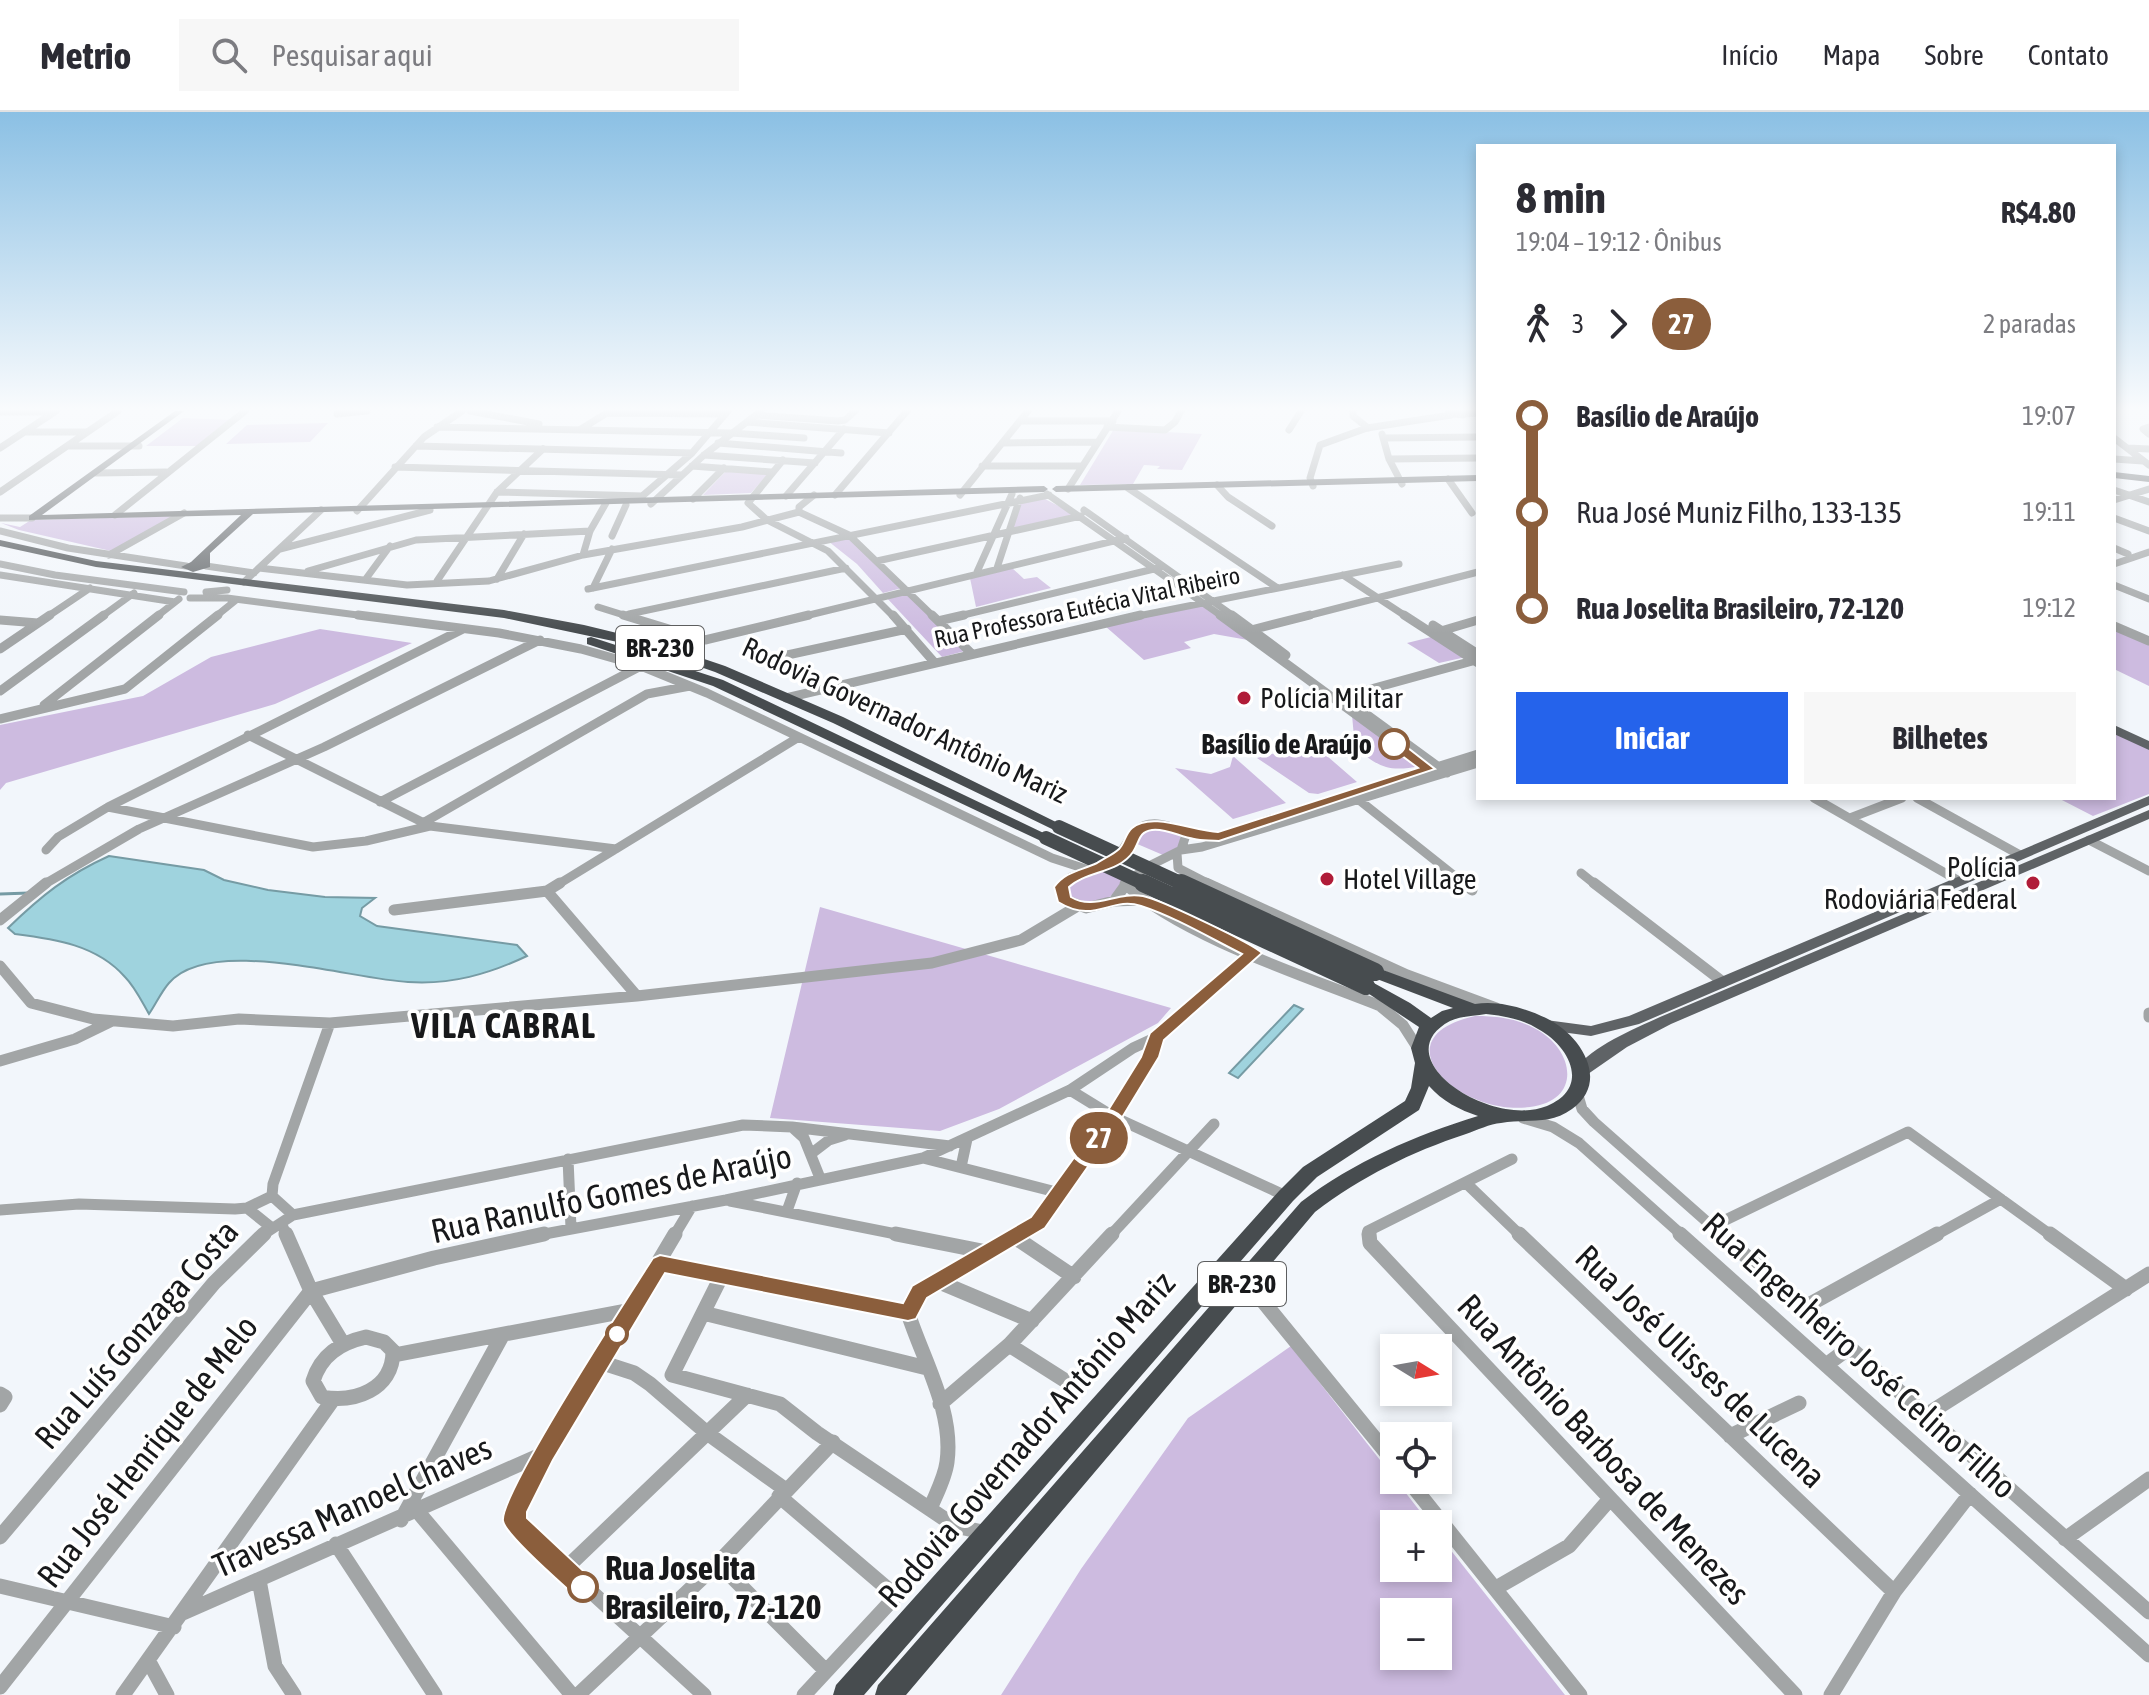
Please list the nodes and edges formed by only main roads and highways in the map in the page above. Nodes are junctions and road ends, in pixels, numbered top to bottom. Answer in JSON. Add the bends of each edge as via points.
{"nodes":[{"id":1,"x":83,"y":485,"type":"edge"},
{"id":2,"x":1285,"y":485,"type":"edge"},
{"id":3,"x":1129,"y":489,"type":"junction"},
{"id":4,"x":1050,"y":492,"type":"junction"},
{"id":5,"x":961,"y":493,"type":"junction"},
{"id":6,"x":812,"y":497,"type":"junction"},
{"id":7,"x":749,"y":499,"type":"junction"},
{"id":8,"x":642,"y":501,"type":"junction"},
{"id":9,"x":485,"y":508,"type":"junction"},
{"id":10,"x":356,"y":510,"type":"junction"},
{"id":11,"x":253,"y":512,"type":"junction"},
{"id":12,"x":0,"y":543,"type":"edge"},
{"id":13,"x":0,"y":553,"type":"edge"},
{"id":14,"x":199,"y":565,"type":"junction"},
{"id":15,"x":152,"y":570,"type":"junction"},
{"id":16,"x":2116,"y":728,"type":"edge"},
{"id":17,"x":2149,"y":743,"type":"edge"},
{"id":18,"x":2149,"y":800,"type":"edge"},
{"id":19,"x":2149,"y":814,"type":"edge"},
{"id":20,"x":1052,"y":832,"type":"junction"},
{"id":21,"x":1371,"y":979,"type":"junction"},
{"id":22,"x":1471,"y":1009,"type":"junction"},
{"id":23,"x":1546,"y":1025,"type":"junction"},
{"id":24,"x":1430,"y":1026,"type":"junction"},
{"id":25,"x":1421,"y":1058,"type":"junction"},
{"id":26,"x":1582,"y":1070,"type":"junction"},
{"id":27,"x":1511,"y":1117,"type":"junction"},
{"id":28,"x":846,"y":1695,"type":"edge"},
{"id":29,"x":888,"y":1695,"type":"edge"}],
"edges":[{"from":1,"to":11,"type":"main road","via":[[37,518]]},
{"from":2,"to":3,"type":"main road"},
{"from":3,"to":4,"type":"main road"},
{"from":3,"to":4,"type":"main road"},
{"from":4,"to":5,"type":"main road"},
{"from":4,"to":5,"type":"main road","via":[[1015,498]]},
{"from":5,"to":6,"type":"main road"},
{"from":5,"to":6,"type":"main road"},
{"from":6,"to":7,"type":"main road"},
{"from":6,"to":7,"type":"main road"},
{"from":7,"to":8,"type":"main road"},
{"from":7,"to":8,"type":"main road"},
{"from":8,"to":9,"type":"main road"},
{"from":9,"to":10,"type":"main road"},
{"from":9,"to":10,"type":"main road"},
{"from":10,"to":11,"type":"main road"},
{"from":11,"to":14,"type":"main road"},
{"from":12,"to":15,"type":"highway","name":"Rodovia Governador Antônio Mariz","number":"BR-230","via":[[59,558]]},
{"from":13,"to":20,"type":"highway","name":"Rodovia Governador Antônio Mariz","number":"BR-230","via":[[227,596],[438,615],[612,647],[718,683]]},
{"from":14,"to":15,"type":"highway","name":"Rodovia Governador Antônio Mariz","number":"BR-230"},
{"from":14,"to":15,"type":"highway"},
{"from":14,"to":20,"type":"highway","name":"Rodovia Governador Antônio Mariz","number":"BR-230","via":[[584,629],[691,659],[838,720]]},
{"from":16,"to":17,"type":"main road"},
{"from":18,"to":23,"type":"main road","via":[[1607,1029]]},
{"from":19,"to":26,"type":"main road","via":[[1715,1000],[1624,1042]]},
{"from":20,"to":21,"type":"highway","name":"Rodovia Governador Antônio Mariz","number":"BR-230","bridge":true},
{"from":21,"to":22,"type":"highway","name":"Rodovia Governador Antônio Mariz","number":"BR-230"},
{"from":21,"to":24,"type":"highway","name":"Rodovia Governador Antônio Mariz","number":"BR-230"},
{"from":22,"to":23,"type":"highway","via":[[1502,1010]]},
{"from":22,"to":24,"type":"highway"},
{"from":23,"to":26,"type":"highway","via":[[1570,1046]]},
{"from":24,"to":25,"type":"highway","via":[[1422,1037]]},
{"from":25,"to":27,"type":"highway","via":[[1434,1084],[1451,1098],[1475,1110]]},
{"from":25,"to":28,"type":"highway","name":"Rodovia Governador Antônio Mariz","number":"BR-230","via":[[1417,1097],[1405,1112],[1344,1148],[1286,1196]]},
{"from":26,"to":27,"type":"highway","via":[[1577,1092],[1564,1105],[1545,1114]]},
{"from":27,"to":29,"type":"highway","name":"Rodovia Governador Antônio Mariz","number":"BR-230","via":[[1363,1167],[1308,1207]]}]}
